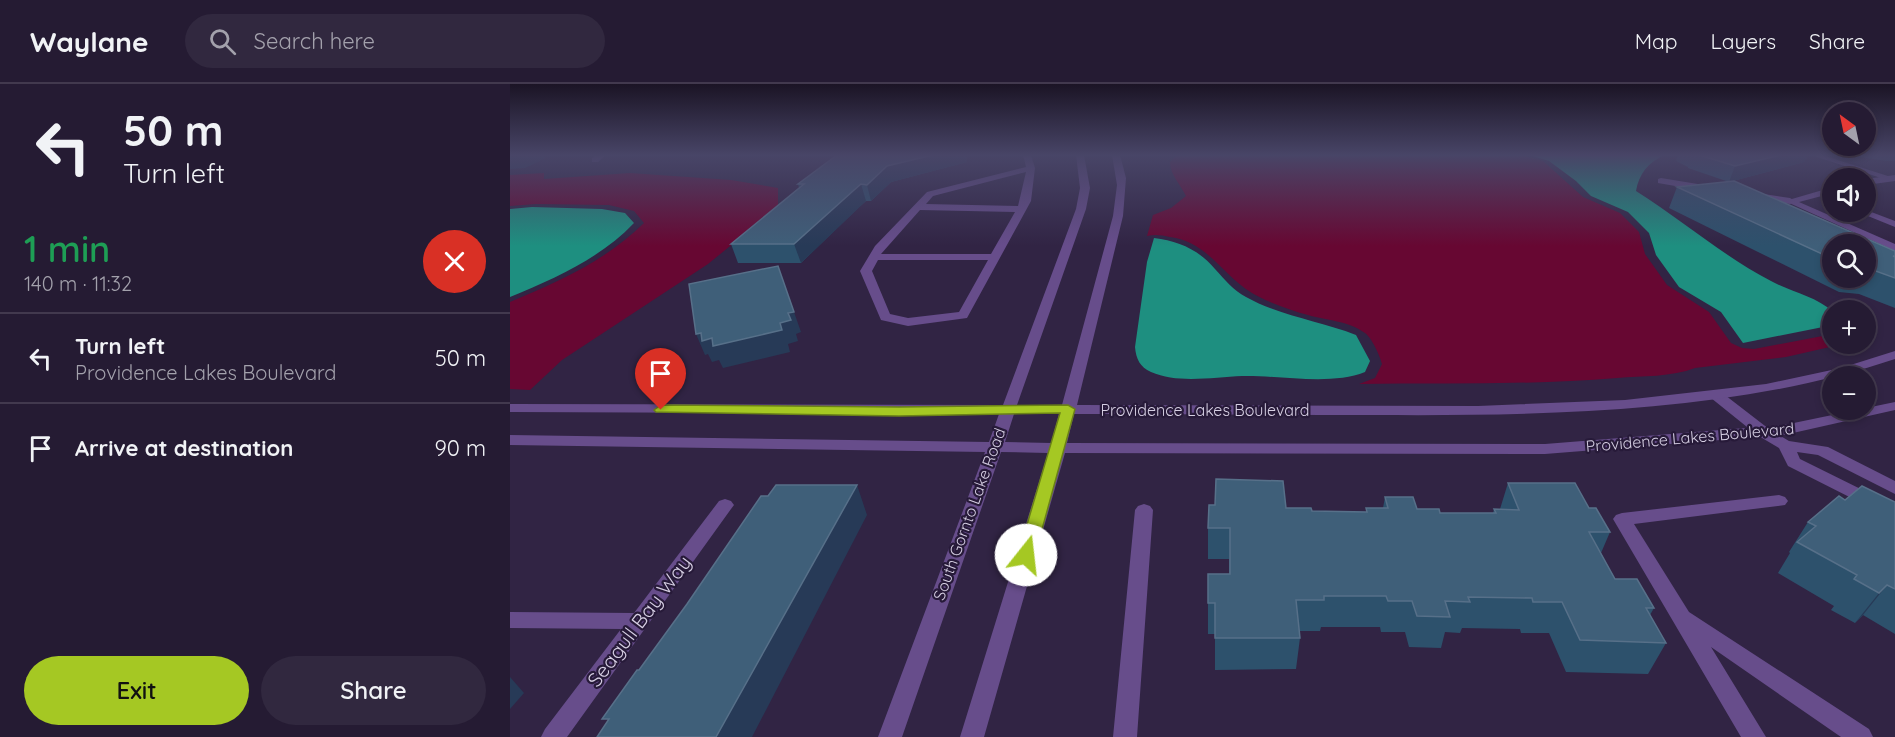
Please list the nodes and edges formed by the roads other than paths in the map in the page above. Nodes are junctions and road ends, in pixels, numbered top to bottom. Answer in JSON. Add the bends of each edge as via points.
{"nodes":[{"id":1,"x":963,"y":185,"type":"edge"},
{"id":2,"x":1028,"y":185,"type":"edge"},
{"id":3,"x":1085,"y":185,"type":"edge"},
{"id":4,"x":1123,"y":185,"type":"edge"},
{"id":5,"x":1690,"y":185,"type":"edge"},
{"id":6,"x":1720,"y":190,"type":"edge"},
{"id":7,"x":1822,"y":193,"type":"edge"},
{"id":8,"x":1743,"y":194,"type":"edge"},
{"id":9,"x":1819,"y":194,"type":"junction"},
{"id":10,"x":1822,"y":195,"type":"edge"},
{"id":11,"x":1790,"y":201,"type":"junction"},
{"id":12,"x":918,"y":207,"type":"junction"},
{"id":13,"x":1021,"y":209,"type":"junction"},
{"id":14,"x":1876,"y":217,"type":"edge"},
{"id":15,"x":1895,"y":224,"type":"edge"},
{"id":16,"x":1895,"y":248,"type":"edge"},
{"id":17,"x":874,"y":257,"type":"junction"},
{"id":18,"x":995,"y":257,"type":"junction"},
{"id":19,"x":1895,"y":355,"type":"edge"},
{"id":20,"x":1716,"y":394,"type":"junction"},
{"id":21,"x":1895,"y":406,"type":"edge"},
{"id":22,"x":510,"y":408,"type":"edge"},
{"id":23,"x":1068,"y":409,"type":"junction"},
{"id":24,"x":1006,"y":410,"type":"junction"},
{"id":25,"x":1763,"y":432,"type":"junction"},
{"id":26,"x":510,"y":440,"type":"edge"},
{"id":27,"x":1785,"y":445,"type":"junction"},
{"id":28,"x":993,"y":447,"type":"junction"},
{"id":29,"x":1058,"y":448,"type":"junction"},
{"id":30,"x":1895,"y":488,"type":"edge"},
{"id":31,"x":1779,"y":501,"type":"dead end"},
{"id":32,"x":725,"y":505,"type":"dead end"},
{"id":33,"x":1144,"y":510,"type":"dead end"},
{"id":34,"x":1895,"y":514,"type":"edge"},
{"id":35,"x":1681,"y":616,"type":"junction"},
{"id":36,"x":510,"y":620,"type":"edge"},
{"id":37,"x":639,"y":621,"type":"junction"},
{"id":38,"x":553,"y":737,"type":"edge"},
{"id":39,"x":890,"y":737,"type":"edge"},
{"id":40,"x":972,"y":737,"type":"edge"},
{"id":41,"x":1125,"y":737,"type":"edge"},
{"id":42,"x":1754,"y":737,"type":"edge"},
{"id":43,"x":1861,"y":737,"type":"edge"}],
"edges":[{"from":1,"to":12,"type":"street","via":[[930,194]]},
{"from":2,"to":13,"type":"street"},
{"from":3,"to":24,"type":"street","name":"South Gornto Lake Road","via":[[1081,209]]},
{"from":4,"to":23,"type":"street"},
{"from":5,"to":6,"type":"street"},
{"from":7,"to":9,"type":"street"},
{"from":8,"to":11,"type":"street"},
{"from":9,"to":10,"type":"street"},
{"from":9,"to":11,"type":"street"},
{"from":11,"to":16,"type":"street"},
{"from":12,"to":13,"type":"street"},
{"from":12,"to":17,"type":"street"},
{"from":13,"to":18,"type":"street"},
{"from":14,"to":15,"type":"street"},
{"from":17,"to":18,"type":"street"},
{"from":17,"to":18,"type":"street","via":[[866,271],[885,317],[908,322],[963,315]]},
{"from":19,"to":20,"type":"street","name":"Providence Lakes Boulevard","via":[[1844,372]]},
{"from":20,"to":23,"type":"street","name":"Providence Lakes Boulevard","via":[[1625,404],[1478,411]]},
{"from":20,"to":25,"type":"street"},
{"from":21,"to":25,"type":"street","name":"Providence Lakes Boulevard"},
{"from":22,"to":24,"type":"street","name":"Providence Lakes Boulevard"},
{"from":23,"to":24,"type":"street","name":"Providence Lakes Boulevard"},
{"from":23,"to":29,"type":"street"},
{"from":24,"to":28,"type":"street","name":"South Gornto Lake Road"},
{"from":25,"to":27,"type":"street"},
{"from":25,"to":29,"type":"street","name":"Providence Lakes Boulevard","via":[[1545,449]]},
{"from":26,"to":28,"type":"street","name":"Providence Lakes Boulevard"},
{"from":27,"to":30,"type":"street","via":[[1822,452]]},
{"from":27,"to":34,"type":"street","via":[[1794,462]]},
{"from":28,"to":29,"type":"street","name":"Providence Lakes Boulevard"},
{"from":28,"to":39,"type":"street","name":"South Gornto Lake Road"},
{"from":29,"to":40,"type":"street"},
{"from":31,"to":35,"type":"street","via":[[1622,519]]},
{"from":32,"to":37,"type":"street","name":"Seagull Bay Way"},
{"from":33,"to":41,"type":"street"},
{"from":35,"to":42,"type":"street"},
{"from":35,"to":43,"type":"street"},
{"from":36,"to":37,"type":"street"},
{"from":37,"to":38,"type":"street","name":"Seagull Bay Way"}]}
